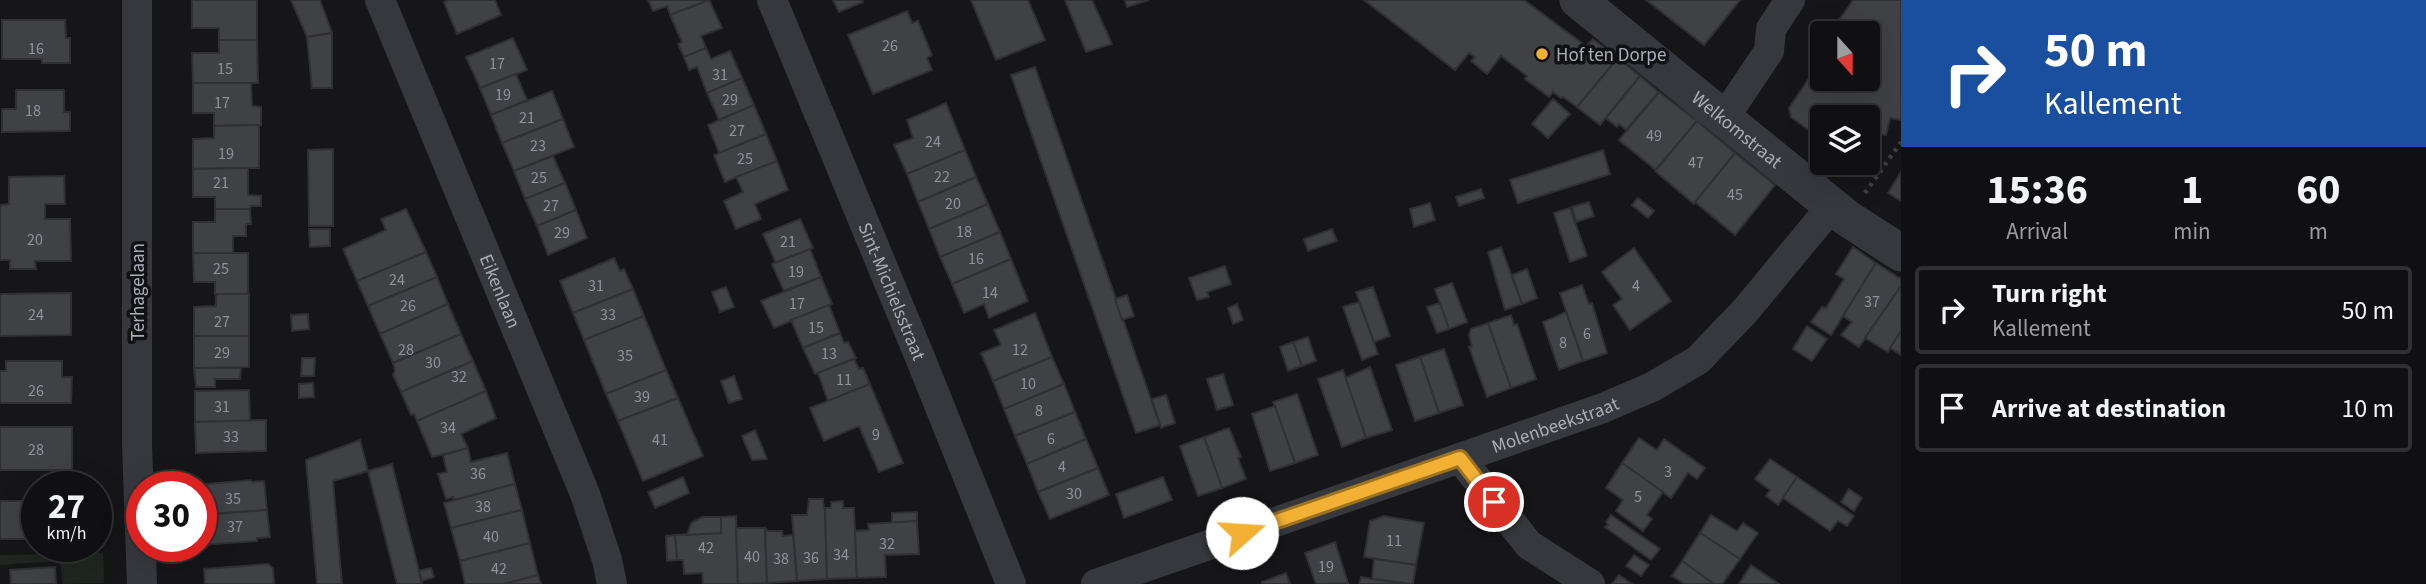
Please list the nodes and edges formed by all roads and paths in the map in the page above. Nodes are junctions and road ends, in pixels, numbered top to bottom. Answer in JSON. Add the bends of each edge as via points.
{"nodes":[{"id":1,"x":137,"y":0,"type":"edge"},
{"id":2,"x":380,"y":0,"type":"edge"},
{"id":3,"x":772,"y":0,"type":"edge"},
{"id":4,"x":1578,"y":0,"type":"edge"},
{"id":5,"x":1790,"y":0,"type":"edge"},
{"id":6,"x":1724,"y":118,"type":"junction"},
{"id":7,"x":1901,"y":142,"type":"edge"},
{"id":8,"x":1839,"y":212,"type":"junction"},
{"id":9,"x":1901,"y":253,"type":"edge"},
{"id":10,"x":1460,"y":458,"type":"junction"},
{"id":11,"x":142,"y":584,"type":"edge"},
{"id":12,"x":612,"y":584,"type":"edge"},
{"id":13,"x":1011,"y":584,"type":"edge"},
{"id":14,"x":1096,"y":584,"type":"edge"},
{"id":15,"x":1590,"y":584,"type":"edge"}],
"edges":[{"from":1,"to":11,"type":"street","name":"Terhagelaan","via":[[137,444]]},
{"from":2,"to":12,"type":"street","name":"Eikenlaan","via":[[585,494]]},
{"from":3,"to":13,"type":"street","name":"Sint-Michielsstraat"},
{"from":4,"to":6,"type":"street","name":"Welkomstraat"},
{"from":5,"to":6,"type":"street","via":[[1771,29],[1769,51]]},
{"from":6,"to":8,"type":"street","name":"Welkomstraat"},
{"from":7,"to":8,"type":"path"},
{"from":8,"to":9,"type":"street","name":"Welkomstraat"},
{"from":8,"to":10,"type":"street","name":"Molenbeekstraat","via":[[1698,360],[1629,397]]},
{"from":10,"to":14,"type":"street","name":"Molenbeekstraat"},
{"from":10,"to":15,"type":"street","via":[[1529,545]]}]}
